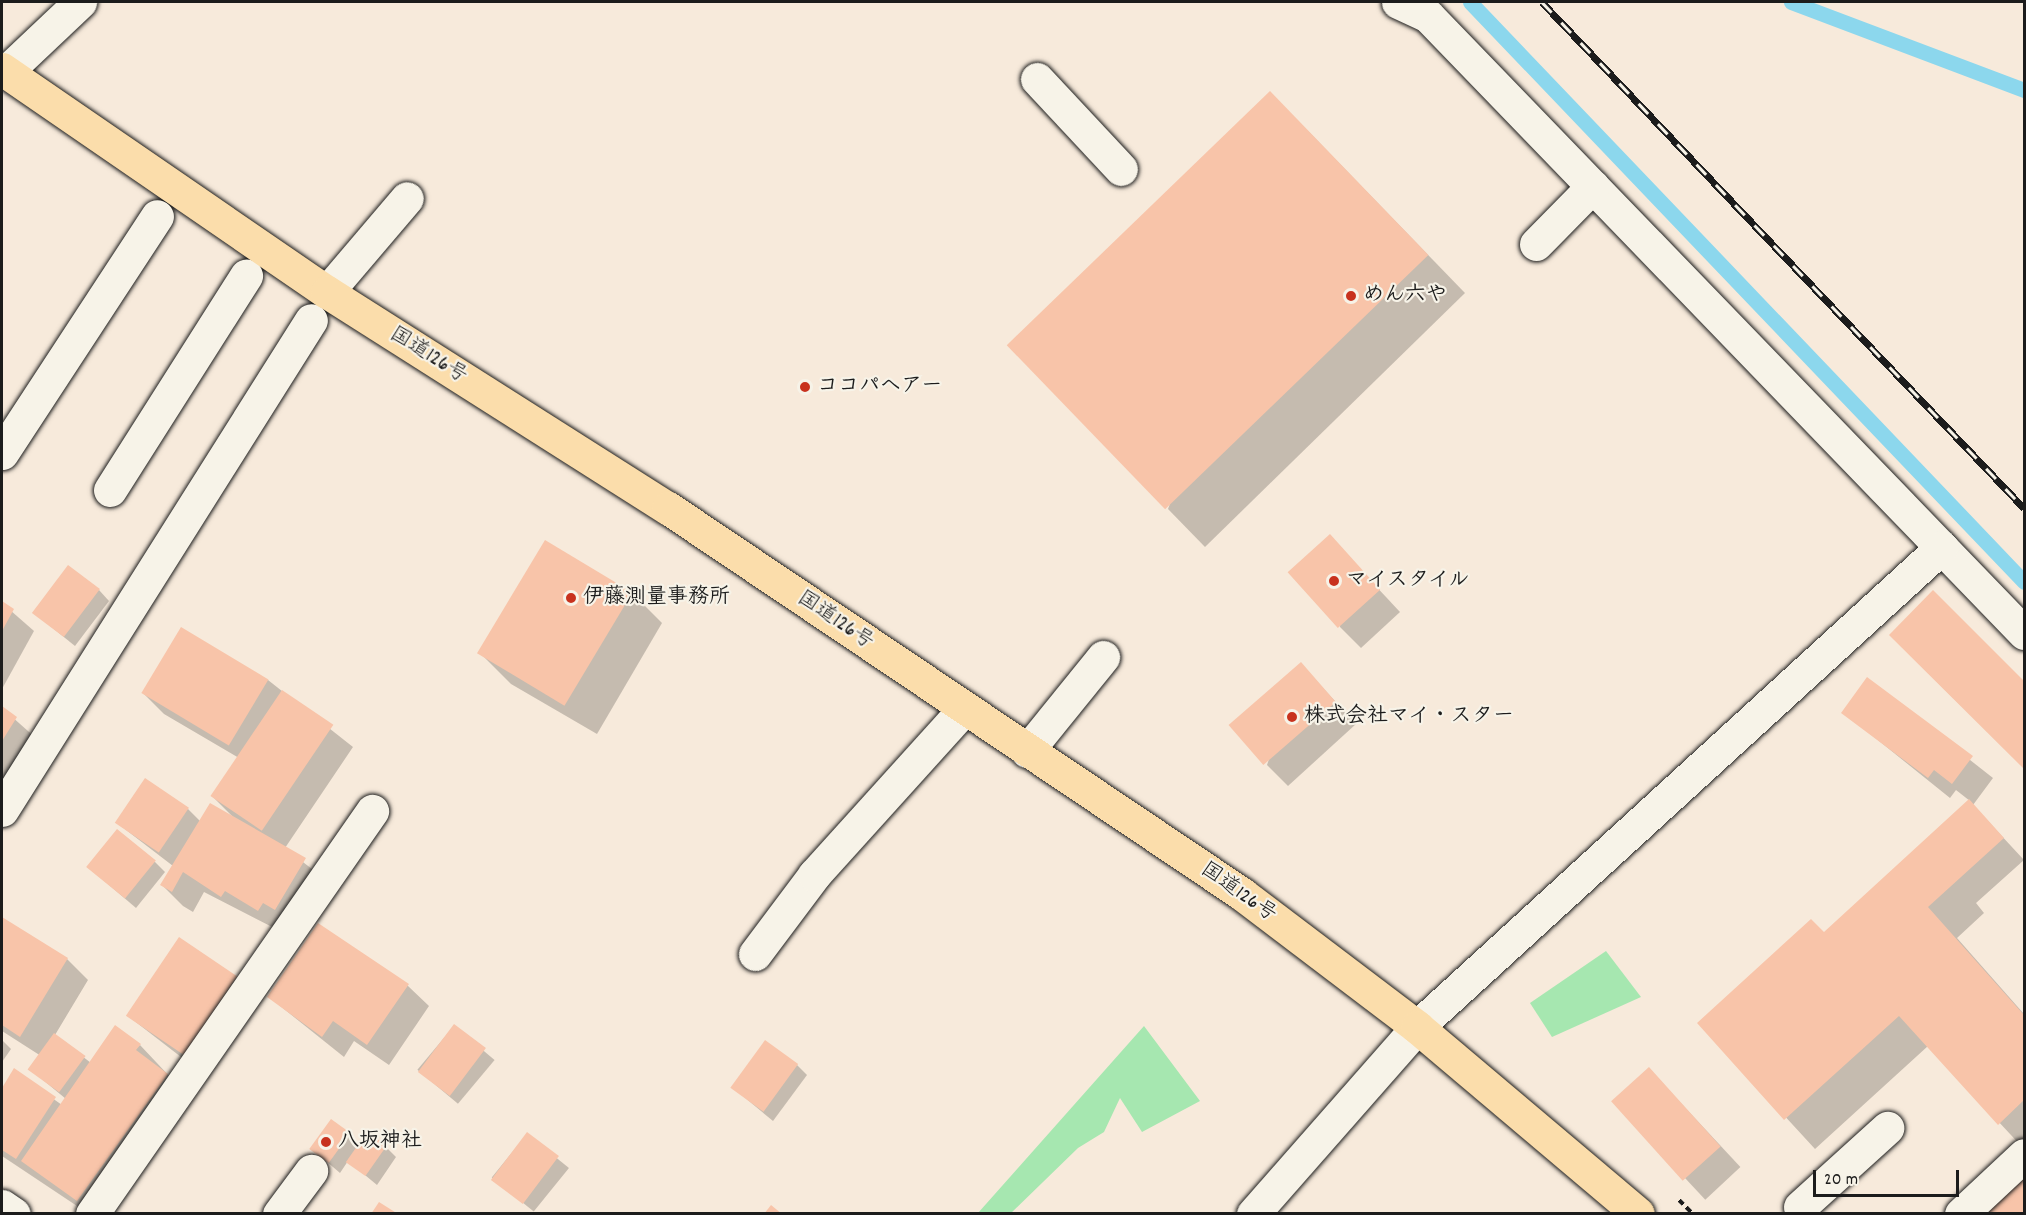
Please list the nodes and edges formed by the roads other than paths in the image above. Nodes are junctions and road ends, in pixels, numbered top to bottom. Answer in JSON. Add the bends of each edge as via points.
{"nodes":[{"id":1,"x":80,"y":2,"type":"edge"},
{"id":2,"x":1398,"y":2,"type":"edge"},
{"id":3,"x":4,"y":71,"type":"edge"},
{"id":4,"x":1037,"y":79,"type":"dead end"},
{"id":5,"x":1121,"y":169,"type":"dead end"},
{"id":6,"x":1593,"y":186,"type":"junction"},
{"id":7,"x":407,"y":198,"type":"dead end"},
{"id":8,"x":157,"y":216,"type":"dead end"},
{"id":9,"x":1536,"y":244,"type":"dead end"},
{"id":10,"x":246,"y":276,"type":"dead end"},
{"id":11,"x":327,"y":292,"type":"junction"},
{"id":12,"x":311,"y":320,"type":"dead end"},
{"id":13,"x":2,"y":453,"type":"edge"},
{"id":14,"x":110,"y":490,"type":"dead end"},
{"id":15,"x":1942,"y":547,"type":"junction"},
{"id":16,"x":2025,"y":633,"type":"edge"},
{"id":17,"x":1104,"y":657,"type":"dead end"},
{"id":18,"x":964,"y":709,"type":"junction"},
{"id":19,"x":1028,"y":751,"type":"junction"},
{"id":20,"x":2,"y":810,"type":"edge"},
{"id":21,"x":372,"y":811,"type":"dead end"},
{"id":22,"x":755,"y":954,"type":"dead end"},
{"id":23,"x":1417,"y":1027,"type":"junction"},
{"id":24,"x":1887,"y":1128,"type":"dead end"},
{"id":25,"x":2025,"y":1155,"type":"edge"},
{"id":26,"x":311,"y":1171,"type":"dead end"},
{"id":27,"x":2,"y":1206,"type":"edge"},
{"id":28,"x":1800,"y":1207,"type":"dead end"},
{"id":29,"x":14,"y":1214,"type":"edge"},
{"id":30,"x":92,"y":1214,"type":"edge"},
{"id":31,"x":279,"y":1214,"type":"edge"},
{"id":32,"x":1253,"y":1214,"type":"edge"},
{"id":33,"x":1638,"y":1214,"type":"edge"},
{"id":34,"x":1961,"y":1214,"type":"edge"}],
"edges":[{"from":1,"to":3,"type":"street"},
{"from":2,"to":6,"type":"street","via":[[1428,16]]},
{"from":3,"to":11,"type":"highway","name":"国道126号"},
{"from":4,"to":5,"type":"street"},
{"from":6,"to":9,"type":"street"},
{"from":6,"to":15,"type":"street"},
{"from":7,"to":11,"type":"street"},
{"from":8,"to":13,"type":"street"},
{"from":10,"to":14,"type":"street"},
{"from":11,"to":18,"type":"highway","name":"国道126号","via":[[668,508]]},
{"from":12,"to":20,"type":"street"},
{"from":15,"to":16,"type":"street"},
{"from":15,"to":23,"type":"street"},
{"from":17,"to":19,"type":"street"},
{"from":18,"to":19,"type":"highway","name":"国道126号"},
{"from":18,"to":22,"type":"street","via":[[814,875]]},
{"from":19,"to":23,"type":"highway","name":"国道126号","via":[[1242,894]]},
{"from":21,"to":30,"type":"street"},
{"from":23,"to":32,"type":"street"},
{"from":23,"to":33,"type":"highway","name":"国道126号"},
{"from":24,"to":28,"type":"street"},
{"from":25,"to":34,"type":"street"},
{"from":26,"to":31,"type":"street"},
{"from":27,"to":29,"type":"street"}]}
